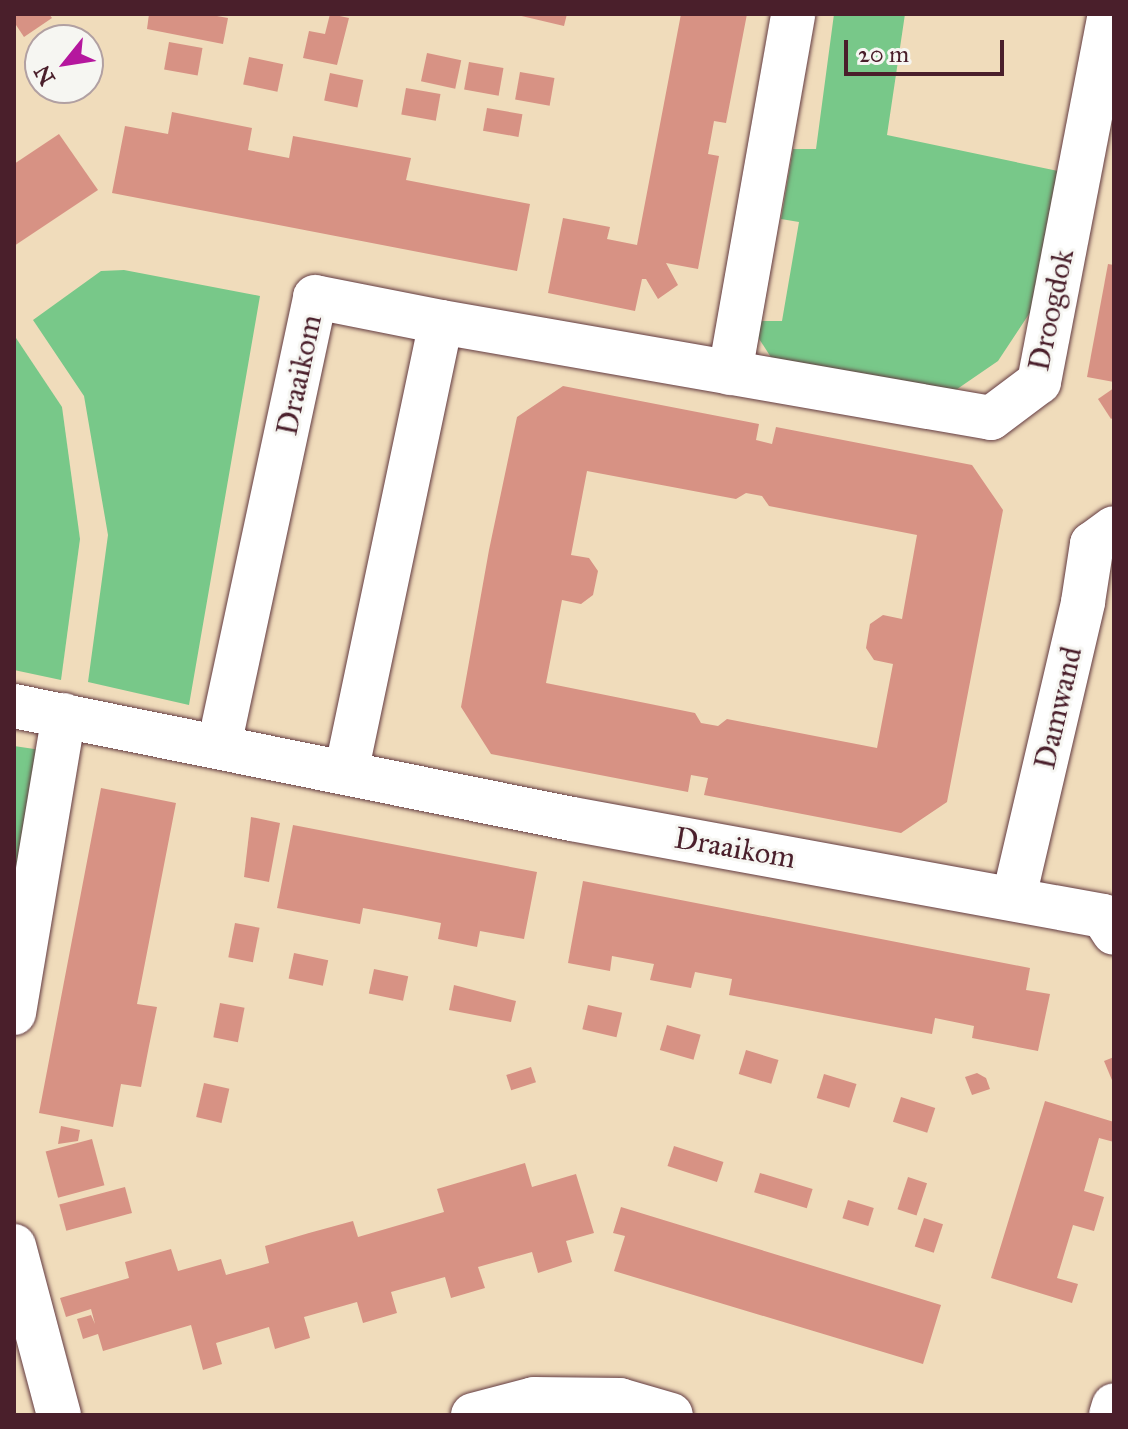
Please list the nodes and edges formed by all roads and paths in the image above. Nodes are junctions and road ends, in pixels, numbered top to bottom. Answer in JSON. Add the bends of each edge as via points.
{"nodes":[{"id":1,"x":793,"y":14,"type":"edge"},
{"id":2,"x":1110,"y":14,"type":"edge"},
{"id":3,"x":441,"y":322,"type":"junction"},
{"id":4,"x":730,"y":373,"type":"junction"},
{"id":5,"x":1114,"y":528,"type":"edge"},
{"id":6,"x":14,"y":706,"type":"edge"},
{"id":7,"x":64,"y":715,"type":"junction"},
{"id":8,"x":219,"y":746,"type":"junction"},
{"id":9,"x":346,"y":773,"type":"junction"},
{"id":10,"x":1014,"y":897,"type":"junction"},
{"id":11,"x":1114,"y":933,"type":"edge"},
{"id":12,"x":14,"y":1013,"type":"edge"},
{"id":13,"x":14,"y":1246,"type":"edge"},
{"id":14,"x":1114,"y":1405,"type":"edge"},
{"id":15,"x":59,"y":1415,"type":"edge"},
{"id":16,"x":473,"y":1415,"type":"edge"},
{"id":17,"x":671,"y":1415,"type":"edge"},
{"id":18,"x":1111,"y":1415,"type":"edge"}],
"edges":[{"from":1,"to":4,"type":"street"},
{"from":2,"to":4,"type":"street","name":"Droogdok","via":[[1039,382],[991,418]]},
{"from":3,"to":4,"type":"street","name":"Droogdok"},
{"from":3,"to":8,"type":"street","name":"Draaikom","via":[[315,297]]},
{"from":3,"to":9,"type":"street"},
{"from":5,"to":10,"type":"street","name":"Damwand","via":[[1092,544]]},
{"from":6,"to":7,"type":"street","name":"Draaikom"},
{"from":7,"to":8,"type":"street","name":"Draaikom"},
{"from":7,"to":12,"type":"street"},
{"from":8,"to":9,"type":"street","name":"Draaikom"},
{"from":9,"to":10,"type":"street","name":"Draaikom"},
{"from":10,"to":11,"type":"street","name":"Draaikom","via":[[1103,916]]},
{"from":13,"to":15,"type":"street"},
{"from":14,"to":18,"type":"street"},
{"from":16,"to":17,"type":"street","via":[[548,1399],[620,1400]]}]}
